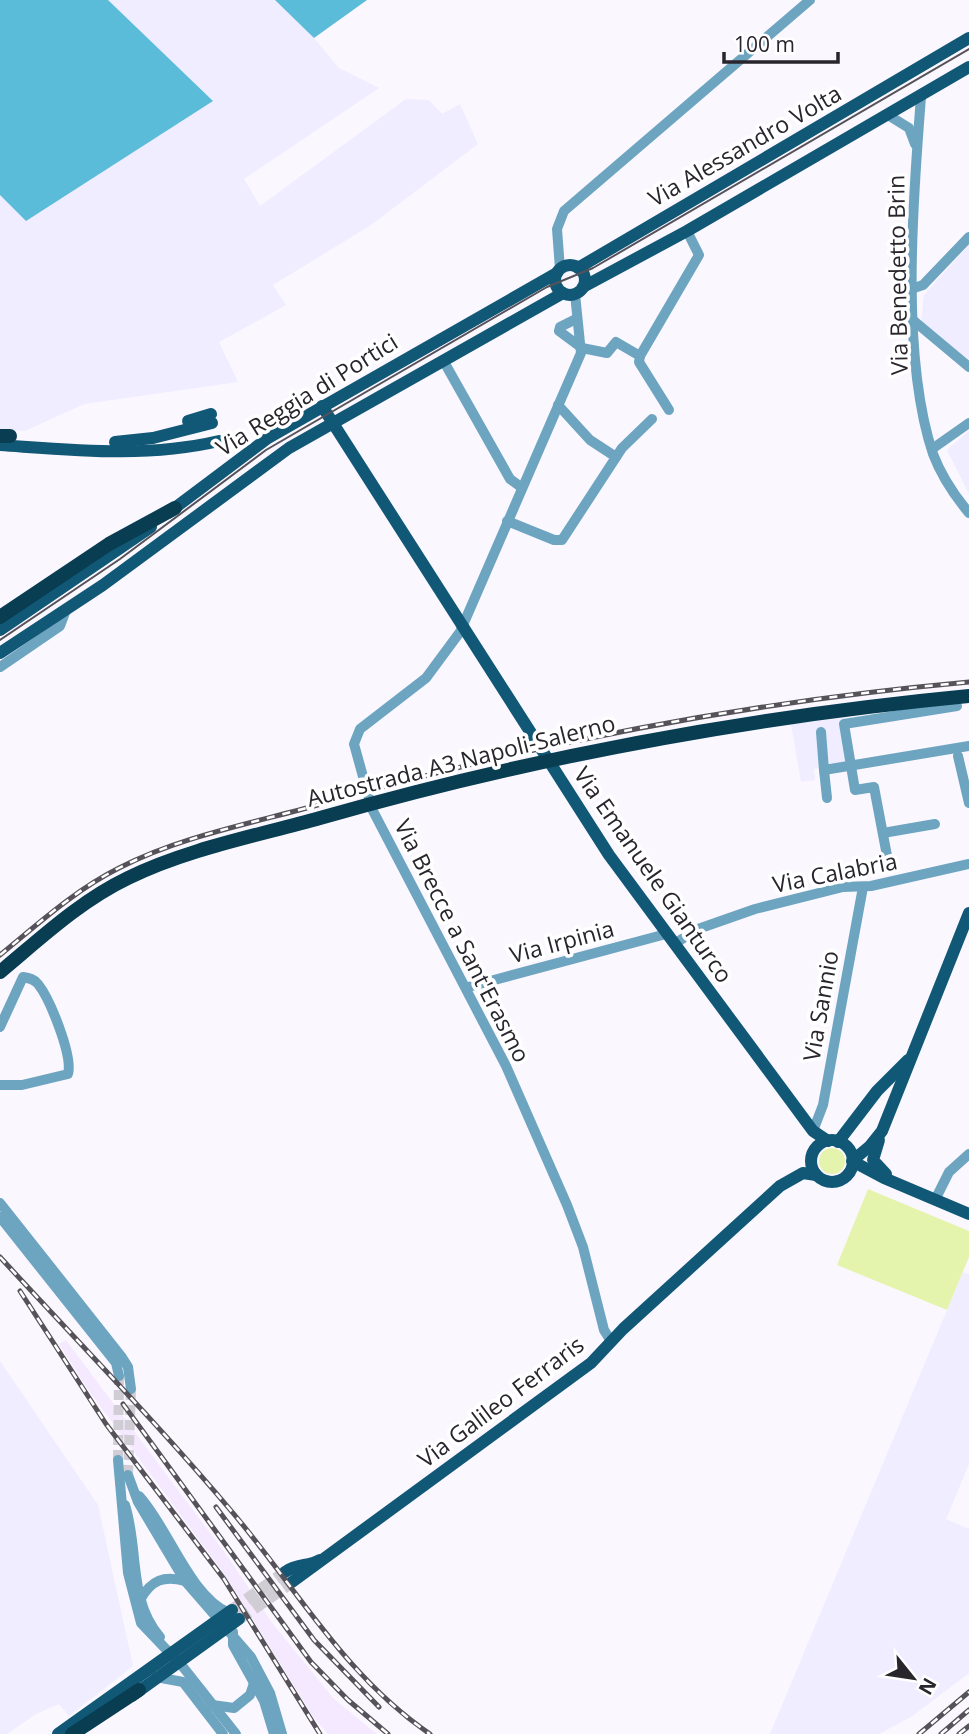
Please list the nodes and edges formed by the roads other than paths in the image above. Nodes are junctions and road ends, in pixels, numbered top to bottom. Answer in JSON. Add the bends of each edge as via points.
{"nodes":[{"id":1,"x":810,"y":0,"type":"edge"},
{"id":2,"x":969,"y":38,"type":"edge"},
{"id":3,"x":969,"y":67,"type":"edge"},
{"id":4,"x":920,"y":97,"type":"junction"},
{"id":5,"x":888,"y":115,"type":"junction"},
{"id":6,"x":916,"y":151,"type":"junction"},
{"id":7,"x":687,"y":231,"type":"junction"},
{"id":8,"x":969,"y":237,"type":"edge"},
{"id":9,"x":578,"y":268,"type":"junction"},
{"id":10,"x":559,"y":271,"type":"junction"},
{"id":11,"x":914,"y":288,"type":"junction"},
{"id":12,"x":574,"y":291,"type":"junction"},
{"id":13,"x":576,"y":319,"type":"junction"},
{"id":14,"x":914,"y":321,"type":"junction"},
{"id":15,"x":582,"y":348,"type":"junction"},
{"id":16,"x":640,"y":356,"type":"junction"},
{"id":17,"x":443,"y":360,"type":"junction"},
{"id":18,"x":969,"y":367,"type":"edge"},
{"id":19,"x":558,"y":405,"type":"junction"},
{"id":20,"x":322,"y":406,"type":"junction"},
{"id":21,"x":669,"y":410,"type":"dead end"},
{"id":22,"x":652,"y":419,"type":"dead end"},
{"id":23,"x":969,"y":423,"type":"edge"},
{"id":24,"x":333,"y":424,"type":"junction"},
{"id":25,"x":215,"y":428,"type":"junction"},
{"id":26,"x":2,"y":438,"type":"edge"},
{"id":27,"x":135,"y":444,"type":"junction"},
{"id":28,"x":932,"y":449,"type":"junction"},
{"id":29,"x":615,"y":457,"type":"junction"},
{"id":30,"x":521,"y":487,"type":"junction"},
{"id":31,"x":175,"y":508,"type":"junction"},
{"id":32,"x":969,"y":513,"type":"edge"},
{"id":33,"x":507,"y":521,"type":"junction"},
{"id":34,"x":66,"y":610,"type":"junction"},
{"id":35,"x":0,"y":617,"type":"edge"},
{"id":36,"x":462,"y":626,"type":"junction"},
{"id":37,"x":0,"y":630,"type":"edge"},
{"id":38,"x":0,"y":653,"type":"edge"},
{"id":39,"x":0,"y":667,"type":"edge"},
{"id":40,"x":969,"y":690,"type":"edge"},
{"id":41,"x":969,"y":696,"type":"edge"},
{"id":42,"x":957,"y":705,"type":"dead end"},
{"id":43,"x":821,"y":732,"type":"dead end"},
{"id":44,"x":969,"y":746,"type":"edge"},
{"id":45,"x":560,"y":754,"type":"junction"},
{"id":46,"x":958,"y":756,"type":"dead end"},
{"id":47,"x":849,"y":766,"type":"junction"},
{"id":48,"x":824,"y":770,"type":"junction"},
{"id":49,"x":968,"y":782,"type":"edge"},
{"id":50,"x":828,"y":798,"type":"dead end"},
{"id":51,"x":370,"y":799,"type":"junction"},
{"id":52,"x":969,"y":803,"type":"edge"},
{"id":53,"x":935,"y":824,"type":"dead end"},
{"id":54,"x":883,"y":833,"type":"junction"},
{"id":55,"x":888,"y":861,"type":"dead end"},
{"id":56,"x":969,"y":864,"type":"edge"},
{"id":57,"x":863,"y":887,"type":"junction"},
{"id":58,"x":969,"y":913,"type":"edge"},
{"id":59,"x":670,"y":939,"type":"junction"},
{"id":60,"x":0,"y":963,"type":"edge"},
{"id":61,"x":0,"y":971,"type":"edge"},
{"id":62,"x":468,"y":987,"type":"junction"},
{"id":63,"x":0,"y":1027,"type":"edge"},
{"id":64,"x":912,"y":1054,"type":"junction"},
{"id":65,"x":0,"y":1085,"type":"edge"},
{"id":66,"x":866,"y":1107,"type":"junction"},
{"id":67,"x":888,"y":1114,"type":"junction"},
{"id":68,"x":813,"y":1131,"type":"junction"},
{"id":69,"x":882,"y":1131,"type":"junction"},
{"id":70,"x":824,"y":1147,"type":"junction"},
{"id":71,"x":969,"y":1154,"type":"edge"},
{"id":72,"x":852,"y":1161,"type":"junction"},
{"id":73,"x":816,"y":1175,"type":"junction"},
{"id":74,"x":844,"y":1178,"type":"junction"},
{"id":75,"x":884,"y":1178,"type":"junction"},
{"id":76,"x":780,"y":1185,"type":"junction"},
{"id":77,"x":907,"y":1188,"type":"junction"},
{"id":78,"x":935,"y":1200,"type":"junction"},
{"id":79,"x":0,"y":1203,"type":"edge"},
{"id":80,"x":969,"y":1214,"type":"edge"},
{"id":81,"x":0,"y":1217,"type":"edge"},
{"id":82,"x":611,"y":1341,"type":"junction"},
{"id":83,"x":119,"y":1376,"type":"tunnel mouth"},
{"id":84,"x":131,"y":1389,"type":"tunnel mouth"},
{"id":85,"x":118,"y":1460,"type":"tunnel mouth"},
{"id":86,"x":128,"y":1475,"type":"tunnel mouth"},
{"id":87,"x":133,"y":1490,"type":"junction"},
{"id":88,"x":120,"y":1491,"type":"junction"},
{"id":89,"x":288,"y":1577,"type":"tunnel mouth"},
{"id":90,"x":185,"y":1581,"type":"junction"},
{"id":91,"x":140,"y":1600,"type":"junction"},
{"id":92,"x":234,"y":1616,"type":"junction"},
{"id":93,"x":162,"y":1660,"type":"junction"},
{"id":94,"x":156,"y":1677,"type":"junction"},
{"id":95,"x":255,"y":1680,"type":"junction"},
{"id":96,"x":139,"y":1690,"type":"junction"},
{"id":97,"x":211,"y":1704,"type":"junction"},
{"id":98,"x":58,"y":1734,"type":"edge"},
{"id":99,"x":72,"y":1734,"type":"edge"},
{"id":100,"x":85,"y":1734,"type":"edge"},
{"id":101,"x":223,"y":1734,"type":"edge"},
{"id":102,"x":236,"y":1734,"type":"edge"},
{"id":103,"x":274,"y":1734,"type":"edge"},
{"id":104,"x":282,"y":1734,"type":"edge"}],
"edges":[{"from":1,"to":10,"type":"street","via":[[564,211],[557,229]]},
{"from":2,"to":9,"type":"main road","name":"Via Alessandro Volta"},
{"from":3,"to":4,"type":"main road","name":"Via Alessandro Volta"},
{"from":4,"to":5,"type":"main road","name":"Via Alessandro Volta"},
{"from":4,"to":6,"type":"street","name":"Via Benedetto Brin"},
{"from":5,"to":6,"type":"street","name":"Via Benedetto Brin","via":[[909,128]]},
{"from":5,"to":7,"type":"main road","name":"Via Alessandro Volta"},
{"from":6,"to":11,"type":"street","name":"Via Benedetto Brin"},
{"from":7,"to":12,"type":"main road","name":"Via Alessandro Volta"},
{"from":7,"to":16,"type":"street","via":[[699,255]]},
{"from":8,"to":11,"type":"street","via":[[923,285]]},
{"from":9,"to":10,"type":"main road","via":[[572,265]]},
{"from":9,"to":12,"type":"main road","via":[[585,277]]},
{"from":10,"to":12,"type":"main road","via":[[556,283]]},
{"from":10,"to":20,"type":"main road","name":"Via Reggia di Portici"},
{"from":11,"to":14,"type":"street","name":"Via Benedetto Brin"},
{"from":12,"to":13,"type":"street"},
{"from":12,"to":17,"type":"main road","name":"Via Reggia di Portici"},
{"from":13,"to":15,"type":"street"},
{"from":13,"to":15,"type":"street","via":[[558,329]]},
{"from":14,"to":18,"type":"street"},
{"from":14,"to":28,"type":"street","name":"Via Benedetto Brin","via":[[916,368]]},
{"from":15,"to":16,"type":"street","via":[[607,353],[616,342]]},
{"from":15,"to":19,"type":"street","name":"Via Brecce a Sant'Erasmo"},
{"from":16,"to":21,"type":"street","via":[[638,361]]},
{"from":17,"to":24,"type":"main road","name":"Via Reggia di Portici"},
{"from":17,"to":30,"type":"street","via":[[510,479]]},
{"from":19,"to":29,"type":"street","via":[[590,440]]},
{"from":19,"to":30,"type":"street","name":"Via Brecce a Sant'Erasmo"},
{"from":20,"to":24,"type":"main road","name":"Via Emanuele Gianturco"},
{"from":20,"to":31,"type":"main road","name":"Via Reggia di Portici","via":[[268,438]]},
{"from":22,"to":29,"type":"street"},
{"from":23,"to":28,"type":"street"},
{"from":24,"to":34,"type":"main road","name":"Via Reggia di Portici","via":[[272,459]]},
{"from":24,"to":36,"type":"main road","name":"Via Emanuele Gianturco"},
{"from":25,"to":27,"type":"main road"},
{"from":25,"to":27,"type":"main road"},
{"from":25,"to":27,"type":"main road","via":[[186,447]]},
{"from":26,"to":27,"type":"main road"},
{"from":28,"to":32,"type":"street","name":"Via Benedetto Brin"},
{"from":29,"to":33,"type":"street","via":[[562,540]]},
{"from":30,"to":33,"type":"street","name":"Via Brecce a Sant'Erasmo"},
{"from":31,"to":35,"type":"highway"},
{"from":31,"to":37,"type":"main road","name":"Via Reggia di Portici"},
{"from":33,"to":36,"type":"street","name":"Via Brecce a Sant'Erasmo"},
{"from":34,"to":38,"type":"main road","name":"Via Reggia di Portici"},
{"from":34,"to":39,"type":"street","via":[[60,626]]},
{"from":36,"to":59,"type":"main road","name":"Via Emanuele Gianturco","via":[[609,855]]},
{"from":36,"to":62,"type":"street","name":"Via Brecce a Sant'Erasmo","via":[[426,678],[360,729],[354,744],[372,809]]},
{"from":40,"to":45,"type":"highway","name":"Autostrada A3 Napoli-Salerno","via":[[773,711]]},
{"from":41,"to":45,"type":"highway","name":"Autostrada A3 Napoli-Salerno","via":[[762,719]]},
{"from":42,"to":47,"type":"street","via":[[844,724]]},
{"from":43,"to":48,"type":"street"},
{"from":44,"to":47,"type":"street"},
{"from":45,"to":51,"type":"highway","name":"Autostrada A3 Napoli-Salerno"},
{"from":46,"to":49,"type":"street","via":[[961,776]]},
{"from":47,"to":48,"type":"street"},
{"from":47,"to":54,"type":"street","via":[[855,790],[874,788]]},
{"from":48,"to":50,"type":"street"},
{"from":49,"to":52,"type":"street"},
{"from":51,"to":60,"type":"highway","name":"Autostrada A3 Napoli-Salerno","via":[[181,850],[126,871],[83,897]]},
{"from":51,"to":61,"type":"highway","name":"Autostrada A3 Napoli-Salerno","via":[[146,870],[86,903]]},
{"from":53,"to":54,"type":"street"},
{"from":54,"to":55,"type":"street"},
{"from":56,"to":57,"type":"street","name":"Via Calabria"},
{"from":57,"to":59,"type":"street","name":"Via Calabria","via":[[843,887],[755,909]]},
{"from":57,"to":68,"type":"street","name":"Via Sannio","via":[[823,1105]]},
{"from":58,"to":64,"type":"main road","name":"Via Galileo Ferraris"},
{"from":59,"to":62,"type":"street","name":"Via Irpinia"},
{"from":59,"to":68,"type":"main road","name":"Via Emanuele Gianturco"},
{"from":62,"to":82,"type":"street","name":"Via Brecce a Sant'Erasmo","via":[[567,1205]]},
{"from":63,"to":65,"type":"street","via":[[23,977],[30,978],[37,983],[58,1026],[70,1067],[68,1074]]},
{"from":64,"to":66,"type":"main road","name":"Via Galileo Ferraris"},
{"from":64,"to":67,"type":"main road","name":"Via Galileo Ferraris"},
{"from":66,"to":67,"type":"main road","via":[[882,1097],[888,1101]]},
{"from":66,"to":70,"type":"main road","name":"Via Galileo Ferraris"},
{"from":67,"to":69,"type":"main road","name":"Via Galileo Ferraris"},
{"from":68,"to":70,"type":"main road","name":"Via Emanuele Gianturco"},
{"from":69,"to":72,"type":"main road","name":"Via Galileo Ferraris"},
{"from":69,"to":77,"type":"main road","via":[[874,1164]]},
{"from":70,"to":72,"type":"main road","via":[[848,1149]]},
{"from":70,"to":73,"type":"main road"},
{"from":70,"to":76,"type":"main road","name":"Via Galileo Ferraris"},
{"from":71,"to":78,"type":"street","via":[[948,1172]]},
{"from":72,"to":74,"type":"main road"},
{"from":72,"to":75,"type":"main road"},
{"from":73,"to":74,"type":"main road","via":[[830,1182]]},
{"from":73,"to":76,"type":"main road","name":"Via Galileo Ferraris","via":[[803,1173]]},
{"from":74,"to":75,"type":"main road"},
{"from":75,"to":77,"type":"main road"},
{"from":76,"to":82,"type":"main road","name":"Via Galileo Ferraris"},
{"from":77,"to":78,"type":"main road"},
{"from":78,"to":80,"type":"main road"},
{"from":79,"to":84,"type":"street","via":[[121,1356],[128,1367]]},
{"from":81,"to":83,"type":"street","via":[[116,1363]]},
{"from":82,"to":89,"type":"main road","name":"Via Galileo Ferraris","via":[[591,1363],[330,1555]]},
{"from":85,"to":88,"type":"street"},
{"from":86,"to":87,"type":"street"},
{"from":87,"to":90,"type":"street"},
{"from":87,"to":92,"type":"street","via":[[153,1511],[208,1599]]},
{"from":88,"to":91,"type":"street","via":[[130,1521]]},
{"from":88,"to":97,"type":"street","via":[[133,1600],[141,1623]]},
{"from":90,"to":91,"type":"street","via":[[164,1578],[153,1582]]},
{"from":90,"to":104,"type":"street","via":[[251,1657],[270,1693]]},
{"from":91,"to":93,"type":"street","via":[[164,1643]]},
{"from":92,"to":93,"type":"main road"},
{"from":92,"to":94,"type":"main road"},
{"from":92,"to":95,"type":"street","via":[[233,1645]]},
{"from":93,"to":98,"type":"main road"},
{"from":94,"to":96,"type":"main road"},
{"from":94,"to":101,"type":"street","via":[[183,1682]]},
{"from":95,"to":97,"type":"street","via":[[250,1695],[234,1708]]},
{"from":95,"to":103,"type":"street"},
{"from":96,"to":99,"type":"highway"},
{"from":96,"to":100,"type":"main road"},
{"from":97,"to":102,"type":"street"}]}
